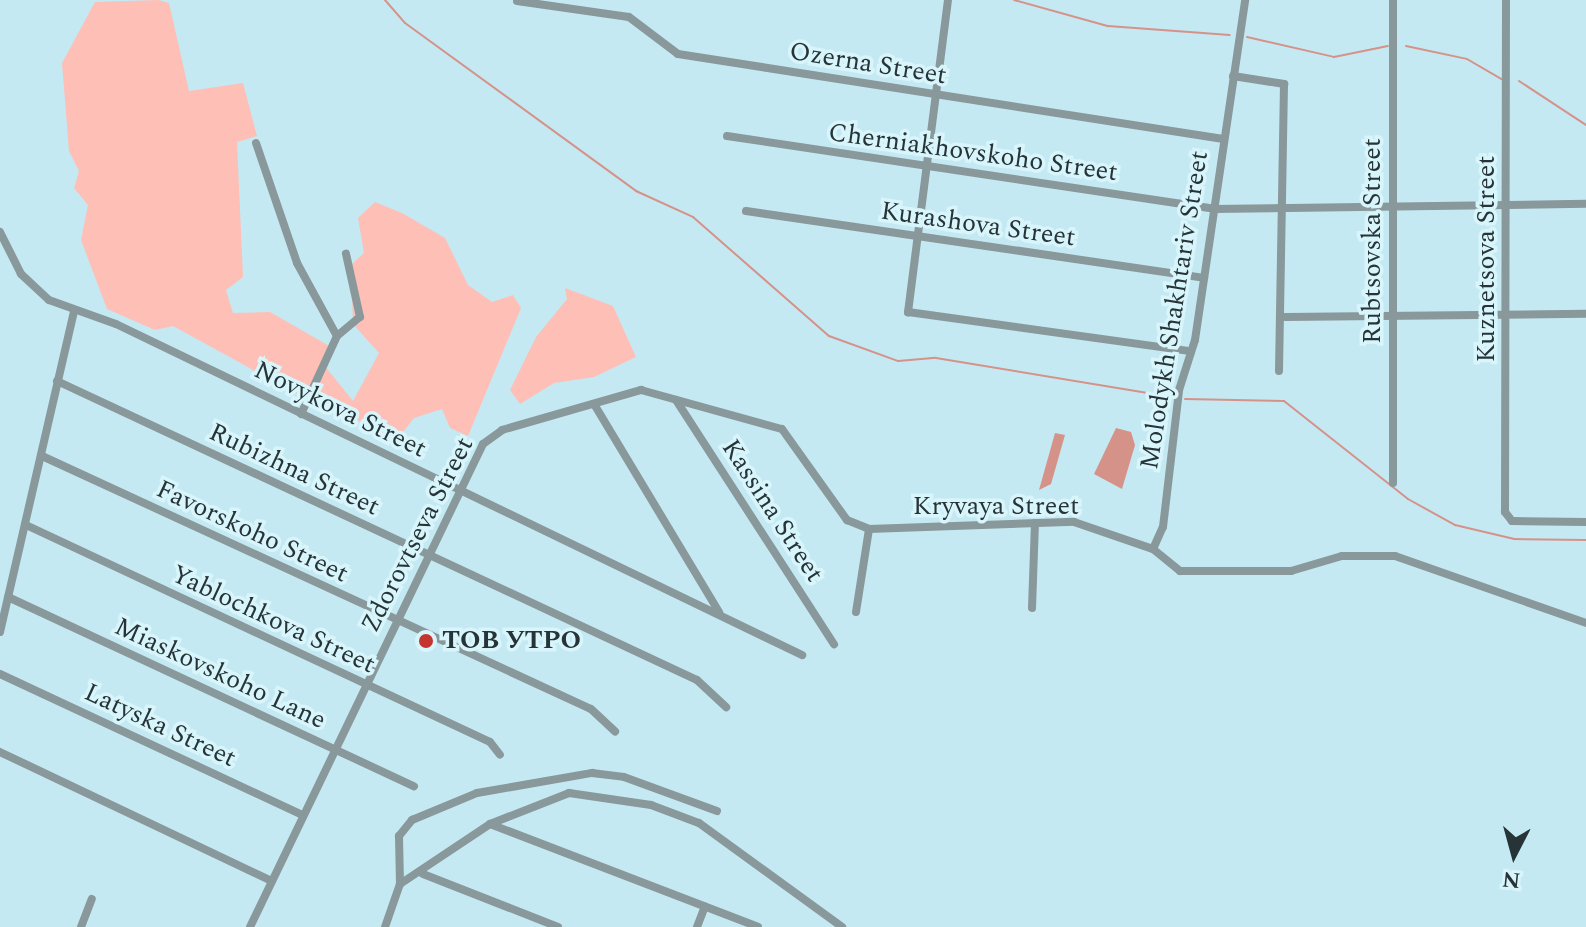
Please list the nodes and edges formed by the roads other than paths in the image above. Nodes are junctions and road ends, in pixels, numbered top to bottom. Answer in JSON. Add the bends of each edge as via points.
{"nodes":[{"id":1,"x":948,"y":0,"type":"edge"},
{"id":2,"x":1245,"y":0,"type":"edge"},
{"id":3,"x":1393,"y":0,"type":"edge"},
{"id":4,"x":1506,"y":0,"type":"edge"},
{"id":5,"x":517,"y":1,"type":"edge"},
{"id":6,"x":1233,"y":76,"type":"junction"},
{"id":7,"x":937,"y":96,"type":"junction"},
{"id":8,"x":727,"y":136,"type":"dead end"},
{"id":9,"x":1223,"y":139,"type":"junction"},
{"id":10,"x":256,"y":143,"type":"dead end"},
{"id":11,"x":926,"y":167,"type":"junction"},
{"id":12,"x":1586,"y":204,"type":"edge"},
{"id":13,"x":1508,"y":205,"type":"junction"},
{"id":14,"x":1394,"y":207,"type":"junction"},
{"id":15,"x":1285,"y":208,"type":"junction"},
{"id":16,"x":1213,"y":209,"type":"junction"},
{"id":17,"x":746,"y":211,"type":"dead end"},
{"id":18,"x":0,"y":232,"type":"edge"},
{"id":19,"x":916,"y":237,"type":"junction"},
{"id":20,"x":346,"y":254,"type":"dead end"},
{"id":21,"x":1204,"y":278,"type":"junction"},
{"id":22,"x":74,"y":311,"type":"junction"},
{"id":23,"x":1586,"y":314,"type":"edge"},
{"id":24,"x":1508,"y":315,"type":"junction"},
{"id":25,"x":1393,"y":316,"type":"junction"},
{"id":26,"x":1285,"y":317,"type":"junction"},
{"id":27,"x":337,"y":336,"type":"junction"},
{"id":28,"x":1188,"y":351,"type":"junction"},
{"id":29,"x":1279,"y":371,"type":"dead end"},
{"id":30,"x":57,"y":381,"type":"junction"},
{"id":31,"x":675,"y":400,"type":"junction"},
{"id":32,"x":594,"y":404,"type":"junction"},
{"id":33,"x":301,"y":414,"type":"junction"},
{"id":34,"x":42,"y":456,"type":"junction"},
{"id":35,"x":1393,"y":483,"type":"dead end"},
{"id":36,"x":458,"y":490,"type":"junction"},
{"id":37,"x":1586,"y":522,"type":"edge"},
{"id":38,"x":1035,"y":523,"type":"junction"},
{"id":39,"x":26,"y":525,"type":"junction"},
{"id":40,"x":869,"y":529,"type":"junction"},
{"id":41,"x":1153,"y":549,"type":"junction"},
{"id":42,"x":427,"y":555,"type":"junction"},
{"id":43,"x":8,"y":597,"type":"junction"},
{"id":44,"x":1032,"y":608,"type":"dead end"},
{"id":45,"x":856,"y":612,"type":"dead end"},
{"id":46,"x":719,"y":613,"type":"junction"},
{"id":47,"x":395,"y":621,"type":"junction"},
{"id":48,"x":1586,"y":623,"type":"edge"},
{"id":49,"x":0,"y":632,"type":"edge"},
{"id":50,"x":834,"y":644,"type":"dead end"},
{"id":51,"x":802,"y":655,"type":"dead end"},
{"id":52,"x":0,"y":674,"type":"edge"},
{"id":53,"x":364,"y":685,"type":"junction"},
{"id":54,"x":726,"y":707,"type":"dead end"},
{"id":55,"x":615,"y":731,"type":"dead end"},
{"id":56,"x":334,"y":748,"type":"junction"},
{"id":57,"x":0,"y":752,"type":"edge"},
{"id":58,"x":500,"y":755,"type":"dead end"},
{"id":59,"x":414,"y":786,"type":"dead end"},
{"id":60,"x":717,"y":811,"type":"dead end"},
{"id":61,"x":303,"y":815,"type":"junction"},
{"id":62,"x":490,"y":824,"type":"junction"},
{"id":63,"x":423,"y":874,"type":"junction"},
{"id":64,"x":272,"y":881,"type":"junction"},
{"id":65,"x":400,"y":884,"type":"junction"},
{"id":66,"x":92,"y":899,"type":"dead end"},
{"id":67,"x":705,"y":906,"type":"junction"},
{"id":68,"x":81,"y":927,"type":"edge"},
{"id":69,"x":250,"y":927,"type":"edge"},
{"id":70,"x":385,"y":927,"type":"edge"},
{"id":71,"x":558,"y":927,"type":"edge"},
{"id":72,"x":697,"y":927,"type":"edge"},
{"id":73,"x":758,"y":927,"type":"edge"},
{"id":74,"x":842,"y":927,"type":"edge"}],
"edges":[{"from":1,"to":7,"type":"street"},
{"from":2,"to":6,"type":"street","name":"Molodykh Shakhtariv Street"},
{"from":3,"to":14,"type":"street","name":"Rubtsovska Street"},
{"from":4,"to":13,"type":"street","name":"Kuznetsova Street"},
{"from":5,"to":7,"type":"street","name":"Ozerna Street","via":[[629,17],[678,54]]},
{"from":6,"to":9,"type":"street","name":"Molodykh Shakhtariv Street"},
{"from":6,"to":15,"type":"street","via":[[1283,81]]},
{"from":7,"to":9,"type":"street","name":"Ozerna Street"},
{"from":7,"to":11,"type":"street"},
{"from":8,"to":11,"type":"street","name":"Cherniakhovskoho Street"},
{"from":9,"to":16,"type":"street","name":"Molodykh Shakhtariv Street"},
{"from":10,"to":27,"type":"street","via":[[297,263]]},
{"from":11,"to":16,"type":"street","name":"Cherniakhovskoho Street"},
{"from":11,"to":19,"type":"street"},
{"from":12,"to":13,"type":"street","name":"Cherniakhovskoho Street"},
{"from":13,"to":14,"type":"street","name":"Cherniakhovskoho Street"},
{"from":13,"to":24,"type":"street","name":"Kuznetsova Street"},
{"from":14,"to":15,"type":"street","name":"Cherniakhovskoho Street"},
{"from":14,"to":25,"type":"street","name":"Rubtsovska Street"},
{"from":15,"to":16,"type":"street","name":"Cherniakhovskoho Street"},
{"from":15,"to":26,"type":"street"},
{"from":16,"to":21,"type":"street","name":"Molodykh Shakhtariv Street"},
{"from":17,"to":19,"type":"street","name":"Kurashova Street"},
{"from":18,"to":22,"type":"street","name":"Novykova Street","via":[[21,274],[49,300]]},
{"from":19,"to":21,"type":"street","name":"Kurashova Street"},
{"from":19,"to":28,"type":"street","via":[[908,312]]},
{"from":20,"to":27,"type":"street","via":[[361,309]]},
{"from":21,"to":28,"type":"street","name":"Molodykh Shakhtariv Street"},
{"from":22,"to":30,"type":"street"},
{"from":22,"to":33,"type":"street","name":"Novykova Street"},
{"from":23,"to":24,"type":"street"},
{"from":24,"to":25,"type":"street"},
{"from":24,"to":37,"type":"street","name":"Kuznetsova Street","via":[[1507,518]]},
{"from":25,"to":26,"type":"street"},
{"from":25,"to":35,"type":"street","name":"Rubtsovska Street"},
{"from":26,"to":29,"type":"street"},
{"from":27,"to":33,"type":"street"},
{"from":28,"to":41,"type":"street","name":"Molodykh Shakhtariv Street","via":[[1161,539]]},
{"from":30,"to":34,"type":"street"},
{"from":30,"to":42,"type":"street","name":"Rubizhna Street"},
{"from":31,"to":32,"type":"street","name":"Zdorovtseva Street","via":[[641,390]]},
{"from":31,"to":40,"type":"street","name":"Zdorovtseva Street","via":[[782,429],[847,520]]},
{"from":31,"to":50,"type":"street","name":"Kassina Street"},
{"from":32,"to":36,"type":"street","name":"Zdorovtseva Street","via":[[492,436]]},
{"from":32,"to":46,"type":"street"},
{"from":33,"to":36,"type":"street","name":"Novykova Street"},
{"from":34,"to":39,"type":"street"},
{"from":34,"to":47,"type":"street","name":"Favorskoho Street"},
{"from":36,"to":42,"type":"street","name":"Zdorovtseva Street"},
{"from":36,"to":46,"type":"street","name":"Novykova Street"},
{"from":38,"to":40,"type":"street","name":"Kryvaya Street"},
{"from":38,"to":41,"type":"street","name":"Kryvaya Street","via":[[1086,524]]},
{"from":38,"to":44,"type":"street"},
{"from":39,"to":43,"type":"street"},
{"from":39,"to":53,"type":"street","name":"Yablochkova Street"},
{"from":40,"to":45,"type":"street","name":"Kassina Street"},
{"from":41,"to":48,"type":"street","name":"Kryvaya Street","via":[[1180,571],[1291,571],[1342,556],[1412,559]]},
{"from":42,"to":47,"type":"street","name":"Zdorovtseva Street"},
{"from":42,"to":54,"type":"street","name":"Rubizhna Street","via":[[697,680]]},
{"from":43,"to":49,"type":"street"},
{"from":43,"to":56,"type":"street","name":"Miaskovskoho Lane"},
{"from":46,"to":51,"type":"street","name":"Novykova Street"},
{"from":47,"to":53,"type":"street","name":"Zdorovtseva Street"},
{"from":47,"to":55,"type":"street","name":"Favorskoho Street","via":[[591,709]]},
{"from":52,"to":61,"type":"street","name":"Latyska Street"},
{"from":53,"to":56,"type":"street","name":"Zdorovtseva Street"},
{"from":53,"to":58,"type":"street","name":"Yablochkova Street","via":[[490,742]]},
{"from":56,"to":59,"type":"street","name":"Miaskovskoho Lane"},
{"from":56,"to":61,"type":"street","name":"Zdorovtseva Street"},
{"from":57,"to":64,"type":"street"},
{"from":60,"to":65,"type":"street","via":[[624,777],[592,773],[477,793],[412,820],[399,836]]},
{"from":61,"to":64,"type":"street","name":"Zdorovtseva Street"},
{"from":62,"to":63,"type":"street"},
{"from":62,"to":67,"type":"street"},
{"from":62,"to":74,"type":"street","via":[[569,793],[676,812]]},
{"from":63,"to":65,"type":"street"},
{"from":63,"to":71,"type":"street"},
{"from":64,"to":69,"type":"street","name":"Zdorovtseva Street"},
{"from":65,"to":70,"type":"street"},
{"from":66,"to":68,"type":"street"},
{"from":67,"to":72,"type":"street"},
{"from":67,"to":73,"type":"street"}]}
